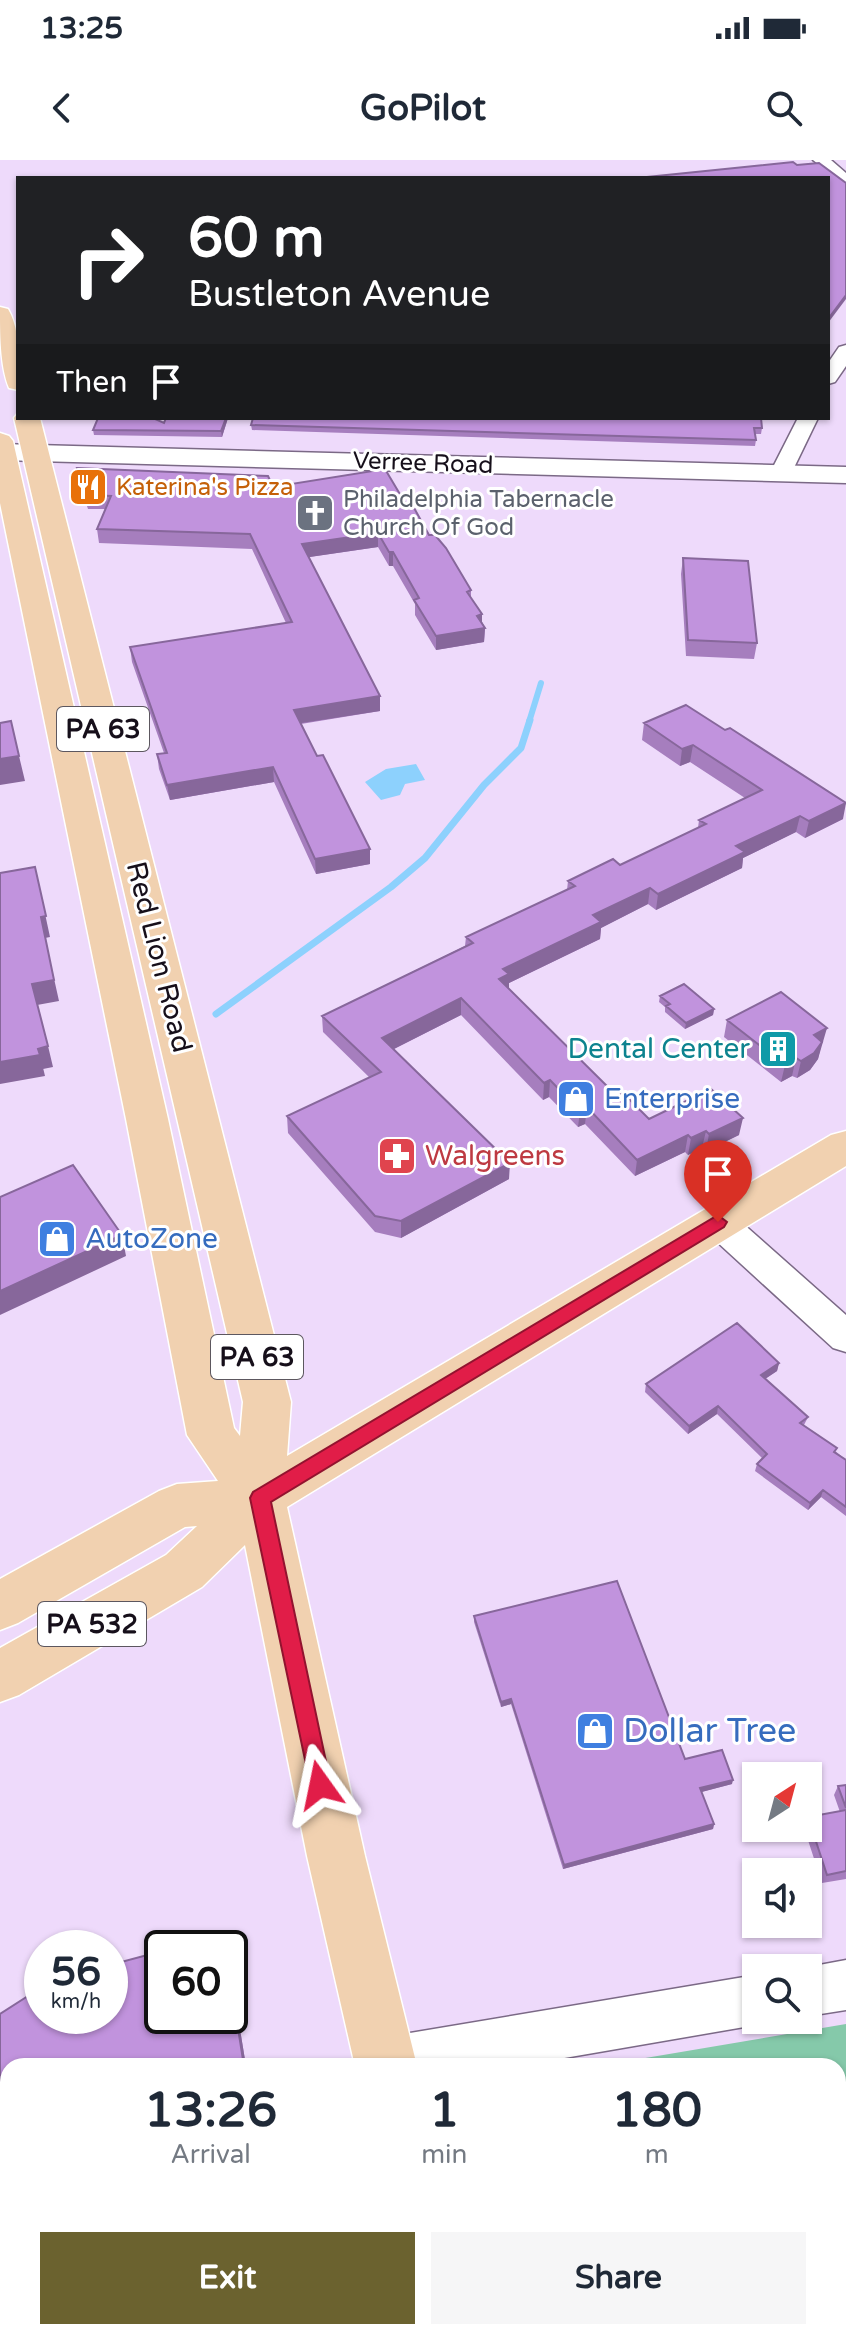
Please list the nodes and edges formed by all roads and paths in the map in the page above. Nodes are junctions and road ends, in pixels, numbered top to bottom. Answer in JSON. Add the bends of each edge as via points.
{"nodes":[{"id":1,"x":821,"y":160,"type":"edge"},
{"id":2,"x":846,"y":184,"type":"edge"},
{"id":3,"x":0,"y":314,"type":"edge"},
{"id":4,"x":8,"y":338,"type":"edge"},
{"id":5,"x":846,"y":351,"type":"edge"},
{"id":6,"x":16,"y":374,"type":"edge"},
{"id":7,"x":830,"y":377,"type":"edge"},
{"id":8,"x":27,"y":420,"type":"edge"},
{"id":9,"x":807,"y":420,"type":"edge"},
{"id":10,"x":1,"y":448,"type":"edge"},
{"id":11,"x":35,"y":453,"type":"junction"},
{"id":12,"x":781,"y":473,"type":"junction"},
{"id":13,"x":846,"y":475,"type":"edge"},
{"id":14,"x":63,"y":564,"type":"junction"},
{"id":15,"x":27,"y":569,"type":"junction"},
{"id":16,"x":91,"y":766,"type":"junction"},
{"id":17,"x":846,"y":1146,"type":"edge"},
{"id":18,"x":718,"y":1222,"type":"junction"},
{"id":19,"x":846,"y":1337,"type":"edge"},
{"id":20,"x":260,"y":1498,"type":"junction"},
{"id":21,"x":0,"y":1606,"type":"edge"},
{"id":22,"x":0,"y":1677,"type":"edge"},
{"id":23,"x":846,"y":1985,"type":"edge"},
{"id":24,"x":822,"y":1989,"type":"edge"},
{"id":25,"x":742,"y":2002,"type":"edge"},
{"id":26,"x":385,"y":2058,"type":"edge"},
{"id":27,"x":421,"y":2058,"type":"edge"}],
"edges":[{"from":1,"to":2,"type":"street"},
{"from":3,"to":4,"type":"main road"},
{"from":4,"to":6,"type":"main road"},
{"from":5,"to":7,"type":"street"},
{"from":8,"to":11,"type":"main road","name":"Red Lion Road","number":"PA 63"},
{"from":9,"to":12,"type":"street"},
{"from":10,"to":11,"type":"main road","name":"Verree Road"},
{"from":10,"to":15,"type":"main road","name":"Red Lion Road","number":"PA 63"},
{"from":11,"to":12,"type":"main road","name":"Verree Road"},
{"from":11,"to":14,"type":"main road","name":"Red Lion Road","number":"PA 63"},
{"from":12,"to":13,"type":"main road","name":"Verree Road"},
{"from":14,"to":15,"type":"main road"},
{"from":14,"to":16,"type":"main road","name":"Red Lion Road","number":"PA 63"},
{"from":15,"to":16,"type":"main road","name":"Red Lion Road","number":"PA 63"},
{"from":16,"to":20,"type":"main road","name":"Red Lion Road","number":"PA 63","via":[[267,1402]]},
{"from":16,"to":20,"type":"main road","name":"Red Lion Road","number":"PA 63","via":[[147,1119],[211,1435]]},
{"from":17,"to":18,"type":"main road","number":"PA 532"},
{"from":18,"to":19,"type":"street"},
{"from":18,"to":20,"type":"main road","number":"PA 532"},
{"from":20,"to":21,"type":"main road","number":"PA 532","via":[[177,1506]]},
{"from":20,"to":22,"type":"main road","number":"PA 532","via":[[184,1571]]},
{"from":20,"to":26,"type":"main road","name":"Red Lion Road","number":"PA 63"},
{"from":23,"to":24,"type":"street"},
{"from":25,"to":27,"type":"street"}]}
